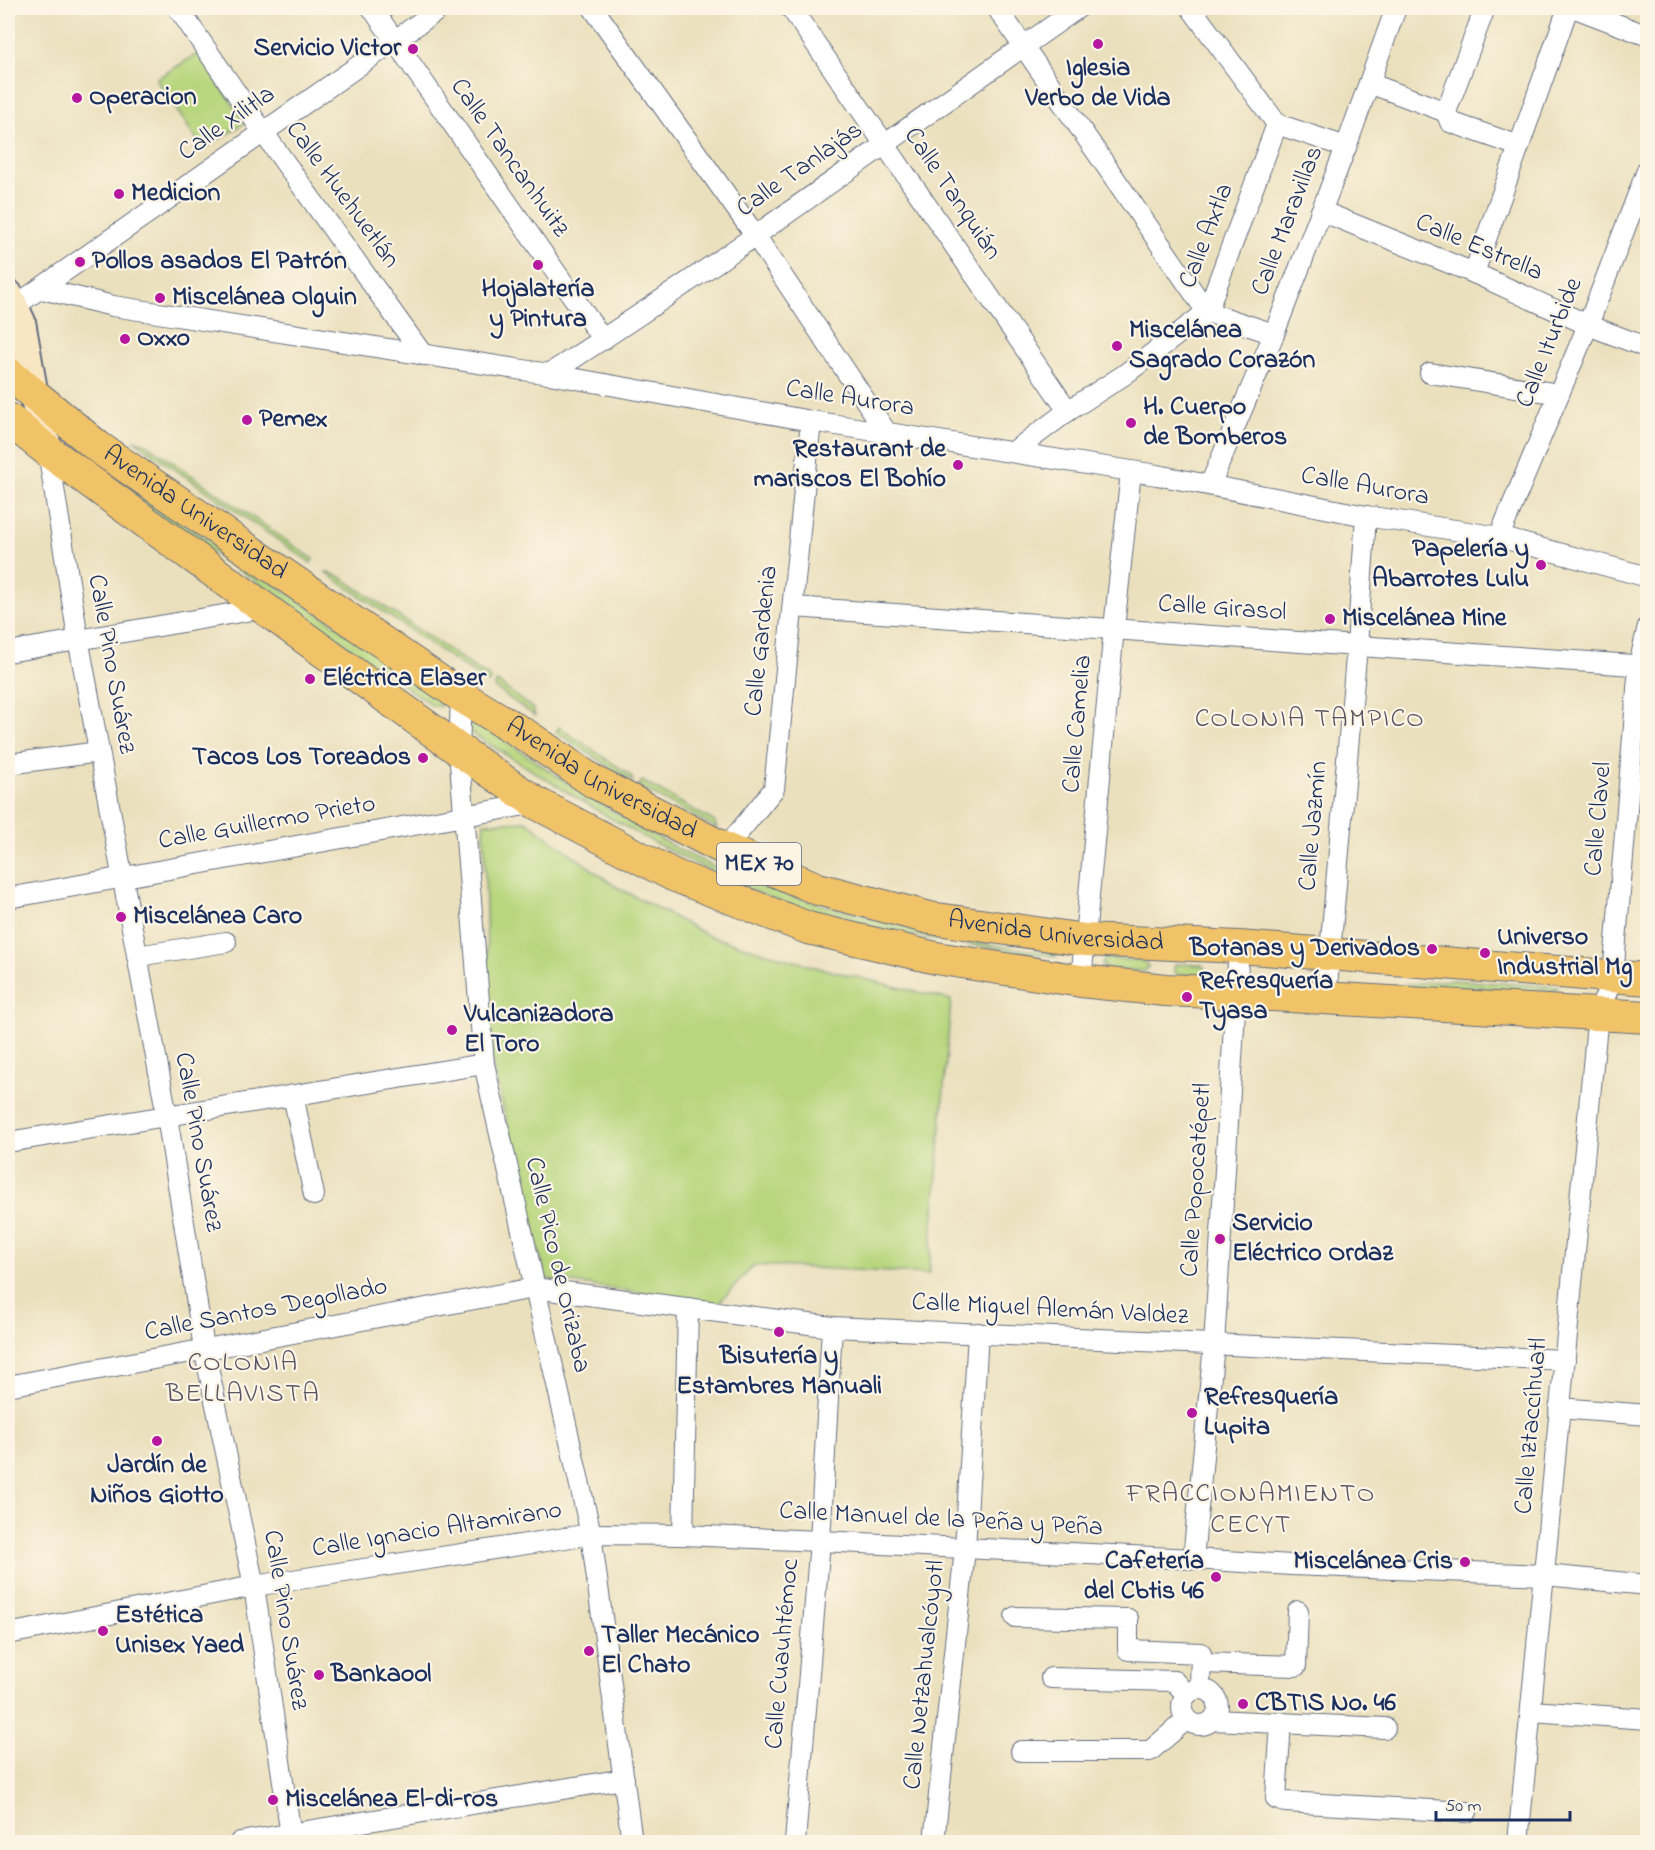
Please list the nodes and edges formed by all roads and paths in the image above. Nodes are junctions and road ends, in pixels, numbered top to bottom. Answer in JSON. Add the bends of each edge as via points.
{"nodes":[{"id":1,"x":178,"y":8,"type":"edge"},
{"id":2,"x":372,"y":8,"type":"edge"},
{"id":3,"x":441,"y":8,"type":"edge"},
{"id":4,"x":593,"y":8,"type":"edge"},
{"id":5,"x":791,"y":8,"type":"edge"},
{"id":6,"x":996,"y":8,"type":"edge"},
{"id":7,"x":1078,"y":8,"type":"edge"},
{"id":8,"x":1191,"y":8,"type":"edge"},
{"id":9,"x":1396,"y":8,"type":"edge"},
{"id":10,"x":1485,"y":8,"type":"edge"},
{"id":11,"x":1568,"y":8,"type":"edge"},
{"id":12,"x":1575,"y":8,"type":"edge"},
{"id":13,"x":1647,"y":36,"type":"edge"},
{"id":14,"x":394,"y":40,"type":"junction"},
{"id":15,"x":1024,"y":46,"type":"junction"},
{"id":16,"x":1369,"y":83,"type":"junction"},
{"id":17,"x":1446,"y":112,"type":"junction"},
{"id":18,"x":1277,"y":124,"type":"junction"},
{"id":19,"x":263,"y":132,"type":"junction"},
{"id":20,"x":885,"y":143,"type":"junction"},
{"id":21,"x":1519,"y":146,"type":"junction"},
{"id":22,"x":1346,"y":147,"type":"junction"},
{"id":23,"x":1647,"y":168,"type":"edge"},
{"id":24,"x":1321,"y":212,"type":"junction"},
{"id":25,"x":755,"y":235,"type":"junction"},
{"id":26,"x":1474,"y":273,"type":"junction"},
{"id":27,"x":42,"y":289,"type":"junction"},
{"id":28,"x":11,"y":300,"type":"edge"},
{"id":29,"x":1207,"y":312,"type":"junction"},
{"id":30,"x":1588,"y":325,"type":"junction"},
{"id":31,"x":1274,"y":334,"type":"junction"},
{"id":32,"x":603,"y":340,"type":"junction"},
{"id":33,"x":1647,"y":348,"type":"edge"},
{"id":34,"x":423,"y":355,"type":"junction"},
{"id":35,"x":8,"y":373,"type":"edge"},
{"id":36,"x":1430,"y":373,"type":"dead end"},
{"id":37,"x":549,"y":374,"type":"junction"},
{"id":38,"x":1559,"y":394,"type":"junction"},
{"id":39,"x":34,"y":396,"type":"junction"},
{"id":40,"x":1068,"y":411,"type":"junction"},
{"id":41,"x":8,"y":418,"type":"edge"},
{"id":42,"x":811,"y":420,"type":"junction"},
{"id":43,"x":887,"y":433,"type":"junction"},
{"id":44,"x":48,"y":451,"type":"junction"},
{"id":45,"x":1013,"y":452,"type":"junction"},
{"id":46,"x":1131,"y":472,"type":"junction"},
{"id":47,"x":1210,"y":485,"type":"junction"},
{"id":48,"x":1366,"y":516,"type":"junction"},
{"id":49,"x":1499,"y":537,"type":"junction"},
{"id":50,"x":1647,"y":577,"type":"edge"},
{"id":51,"x":793,"y":607,"type":"junction"},
{"id":52,"x":264,"y":608,"type":"junction"},
{"id":53,"x":1647,"y":626,"type":"edge"},
{"id":54,"x":1114,"y":628,"type":"junction"},
{"id":55,"x":78,"y":638,"type":"junction"},
{"id":56,"x":1357,"y":646,"type":"junction"},
{"id":57,"x":8,"y":652,"type":"edge"},
{"id":58,"x":1643,"y":665,"type":"edge"},
{"id":59,"x":461,"y":696,"type":"junction"},
{"id":60,"x":459,"y":750,"type":"junction"},
{"id":61,"x":99,"y":752,"type":"junction"},
{"id":62,"x":8,"y":764,"type":"edge"},
{"id":63,"x":536,"y":803,"type":"junction"},
{"id":64,"x":465,"y":814,"type":"junction"},
{"id":65,"x":725,"y":849,"type":"junction"},
{"id":66,"x":122,"y":877,"type":"junction"},
{"id":67,"x":8,"y":898,"type":"edge"},
{"id":68,"x":1085,"y":940,"type":"junction"},
{"id":69,"x":226,"y":942,"type":"dead end"},
{"id":70,"x":1239,"y":947,"type":"junction"},
{"id":71,"x":1331,"y":954,"type":"junction"},
{"id":72,"x":137,"y":956,"type":"junction"},
{"id":73,"x":1613,"y":977,"type":"junction"},
{"id":74,"x":1647,"y":979,"type":"edge"},
{"id":75,"x":1081,"y":981,"type":"junction"},
{"id":76,"x":1236,"y":993,"type":"junction"},
{"id":77,"x":1326,"y":998,"type":"junction"},
{"id":78,"x":1598,"y":1014,"type":"junction"},
{"id":79,"x":1647,"y":1017,"type":"edge"},
{"id":80,"x":484,"y":1064,"type":"junction"},
{"id":81,"x":293,"y":1095,"type":"junction"},
{"id":82,"x":167,"y":1116,"type":"junction"},
{"id":83,"x":8,"y":1142,"type":"edge"},
{"id":84,"x":314,"y":1195,"type":"dead end"},
{"id":85,"x":534,"y":1288,"type":"junction"},
{"id":86,"x":688,"y":1308,"type":"junction"},
{"id":87,"x":832,"y":1327,"type":"junction"},
{"id":88,"x":978,"y":1333,"type":"junction"},
{"id":89,"x":1214,"y":1345,"type":"junction"},
{"id":90,"x":204,"y":1348,"type":"junction"},
{"id":91,"x":1565,"y":1360,"type":"junction"},
{"id":92,"x":8,"y":1386,"type":"edge"},
{"id":93,"x":1559,"y":1408,"type":"junction"},
{"id":94,"x":1647,"y":1415,"type":"edge"},
{"id":95,"x":591,"y":1534,"type":"junction"},
{"id":96,"x":683,"y":1535,"type":"junction"},
{"id":97,"x":820,"y":1541,"type":"junction"},
{"id":98,"x":965,"y":1549,"type":"junction"},
{"id":99,"x":1193,"y":1559,"type":"junction"},
{"id":100,"x":1545,"y":1575,"type":"junction"},
{"id":101,"x":1647,"y":1585,"type":"edge"},
{"id":102,"x":254,"y":1586,"type":"junction"},
{"id":103,"x":1298,"y":1611,"type":"dead end"},
{"id":104,"x":1015,"y":1617,"type":"dead end"},
{"id":105,"x":8,"y":1634,"type":"edge"},
{"id":106,"x":1201,"y":1664,"type":"junction"},
{"id":107,"x":1051,"y":1678,"type":"dead end"},
{"id":108,"x":1193,"y":1691,"type":"junction"},
{"id":109,"x":1531,"y":1711,"type":"junction"},
{"id":110,"x":1647,"y":1719,"type":"edge"},
{"id":111,"x":1186,"y":1720,"type":"junction"},
{"id":112,"x":1213,"y":1720,"type":"junction"},
{"id":113,"x":1281,"y":1722,"type":"junction"},
{"id":114,"x":1385,"y":1728,"type":"dead end"},
{"id":115,"x":1021,"y":1751,"type":"dead end"},
{"id":116,"x":624,"y":1779,"type":"junction"},
{"id":117,"x":1467,"y":1812,"type":"dead end"},
{"id":118,"x":291,"y":1838,"type":"edge"},
{"id":119,"x":240,"y":1842,"type":"edge"},
{"id":120,"x":632,"y":1842,"type":"edge"},
{"id":121,"x":795,"y":1842,"type":"edge"},
{"id":122,"x":934,"y":1842,"type":"edge"},
{"id":123,"x":1518,"y":1842,"type":"edge"}],
"edges":[{"from":1,"to":19,"type":"street","name":"Calle Huehuetlán"},
{"from":2,"to":14,"type":"street","name":"Calle Tancanhuitz"},
{"from":3,"to":14,"type":"street","name":"Calle Xilitla"},
{"from":4,"to":25,"type":"street"},
{"from":5,"to":20,"type":"street","name":"Calle Tanquián"},
{"from":6,"to":15,"type":"street"},
{"from":7,"to":15,"type":"street","name":"Calle Tanlajás"},
{"from":8,"to":18,"type":"street"},
{"from":9,"to":16,"type":"street","name":"Calle Maravillas"},
{"from":10,"to":17,"type":"street"},
{"from":11,"to":21,"type":"street"},
{"from":12,"to":13,"type":"street"},
{"from":14,"to":19,"type":"street","name":"Calle Xilitla"},
{"from":14,"to":32,"type":"street","name":"Calle Tancanhuitz"},
{"from":15,"to":20,"type":"street","name":"Calle Tanlajás"},
{"from":15,"to":29,"type":"street"},
{"from":16,"to":17,"type":"street"},
{"from":16,"to":22,"type":"street","name":"Calle Maravillas"},
{"from":17,"to":21,"type":"street","via":[[1450,122]]},
{"from":18,"to":22,"type":"street"},
{"from":18,"to":29,"type":"street","name":"Calle Axtla"},
{"from":19,"to":27,"type":"street","name":"Calle Xilitla"},
{"from":19,"to":34,"type":"street","name":"Calle Huehuetlán"},
{"from":20,"to":25,"type":"street","name":"Calle Tanlajás"},
{"from":20,"to":40,"type":"street","name":"Calle Tanquián"},
{"from":21,"to":26,"type":"street"},
{"from":22,"to":24,"type":"street","name":"Calle Maravillas"},
{"from":23,"to":30,"type":"street","name":"Calle Iturbide"},
{"from":24,"to":26,"type":"street","name":"Calle Estrella"},
{"from":24,"to":31,"type":"street","name":"Calle Maravillas"},
{"from":25,"to":32,"type":"street","name":"Calle Tanlajás"},
{"from":25,"to":43,"type":"street"},
{"from":26,"to":30,"type":"street","name":"Calle Estrella"},
{"from":27,"to":28,"type":"street","name":"Calle Xilitla"},
{"from":27,"to":34,"type":"street","name":"Calle Aurora","via":[[113,306]]},
{"from":28,"to":39,"type":"main road","via":[[21,322]]},
{"from":29,"to":31,"type":"street"},
{"from":29,"to":40,"type":"street","name":"Calle Axtla","via":[[1124,375]]},
{"from":30,"to":33,"type":"street","name":"Calle Estrella"},
{"from":30,"to":38,"type":"street","name":"Calle Iturbide"},
{"from":31,"to":47,"type":"street","name":"Calle Maravillas"},
{"from":32,"to":37,"type":"street","name":"Calle Tanlajás"},
{"from":34,"to":37,"type":"street","name":"Calle Aurora"},
{"from":35,"to":39,"type":"main road","name":"Avenida Universidad","number":"MEX 70"},
{"from":36,"to":38,"type":"street"},
{"from":37,"to":42,"type":"street","name":"Calle Aurora"},
{"from":38,"to":49,"type":"street","name":"Calle Iturbide"},
{"from":39,"to":44,"type":"main road"},
{"from":39,"to":59,"type":"main road","name":"Avenida Universidad","number":"MEX 70","via":[[98,447]]},
{"from":40,"to":45,"type":"street","name":"Calle Axtla"},
{"from":41,"to":44,"type":"main road","name":"Avenida Universidad","number":"MEX 70"},
{"from":42,"to":43,"type":"street","name":"Calle Aurora"},
{"from":42,"to":51,"type":"street","name":"Calle Gardenia"},
{"from":43,"to":45,"type":"street","name":"Calle Aurora"},
{"from":44,"to":52,"type":"main road","name":"Avenida Universidad","number":"MEX 70"},
{"from":44,"to":55,"type":"street","name":"Calle Pino Suárez"},
{"from":45,"to":46,"type":"street","name":"Calle Aurora"},
{"from":46,"to":47,"type":"street","name":"Calle Aurora"},
{"from":46,"to":54,"type":"street","name":"Calle Camelia"},
{"from":47,"to":48,"type":"street","name":"Calle Aurora"},
{"from":48,"to":49,"type":"street","name":"Calle Aurora"},
{"from":48,"to":56,"type":"street","name":"Calle Jazmín"},
{"from":49,"to":50,"type":"street","name":"Calle Aurora"},
{"from":51,"to":54,"type":"street","name":"Calle Girasol"},
{"from":51,"to":65,"type":"street","name":"Calle Gardenia","via":[[774,789]]},
{"from":52,"to":55,"type":"street"},
{"from":52,"to":60,"type":"main road","name":"Avenida Universidad","number":"MEX 70"},
{"from":53,"to":58,"type":"street","name":"Calle Clavel"},
{"from":54,"to":56,"type":"street","name":"Calle Girasol"},
{"from":54,"to":68,"type":"street","name":"Calle Camelia"},
{"from":55,"to":57,"type":"street"},
{"from":55,"to":61,"type":"street","name":"Calle Pino Suárez"},
{"from":56,"to":58,"type":"street","name":"Calle Girasol"},
{"from":56,"to":71,"type":"street","name":"Calle Jazmín"},
{"from":58,"to":73,"type":"street","name":"Calle Clavel"},
{"from":59,"to":60,"type":"street","name":"Calle Pico de Orizaba"},
{"from":59,"to":65,"type":"main road","name":"Avenida Universidad","number":"MEX 70","via":[[594,782]]},
{"from":60,"to":63,"type":"main road","name":"Avenida Universidad","number":"MEX 70"},
{"from":60,"to":64,"type":"street","name":"Calle Pico de Orizaba"},
{"from":61,"to":62,"type":"street"},
{"from":61,"to":66,"type":"street","name":"Calle Pino Suárez"},
{"from":63,"to":64,"type":"street","name":"Calle Guillermo Prieto"},
{"from":63,"to":75,"type":"main road","name":"Avenida Universidad","number":"MEX 70","via":[[673,875],[808,928],[936,958]]},
{"from":64,"to":66,"type":"street","name":"Calle Guillermo Prieto"},
{"from":64,"to":80,"type":"street","name":"Calle Pico de Orizaba"},
{"from":65,"to":68,"type":"main road","name":"Avenida Universidad","number":"MEX 70","via":[[818,889],[930,918]]},
{"from":66,"to":67,"type":"street","name":"Calle Guillermo Prieto"},
{"from":66,"to":72,"type":"street","name":"Calle Pino Suárez"},
{"from":68,"to":70,"type":"main road","name":"Avenida Universidad","number":"MEX 70"},
{"from":68,"to":75,"type":"street","name":"Calle Camelia"},
{"from":69,"to":72,"type":"street"},
{"from":70,"to":71,"type":"main road","name":"Avenida Universidad","number":"MEX 70"},
{"from":70,"to":76,"type":"street","name":"Calle Popocatépetl"},
{"from":71,"to":73,"type":"main road","name":"Avenida Universidad","number":"MEX 70"},
{"from":71,"to":77,"type":"street","name":"Calle Jazmín"},
{"from":72,"to":82,"type":"street","name":"Calle Pino Suárez"},
{"from":73,"to":74,"type":"main road","name":"Avenida Universidad","number":"MEX 70"},
{"from":73,"to":78,"type":"street","name":"Calle Clavel"},
{"from":75,"to":76,"type":"main road","name":"Avenida Universidad","number":"MEX 70"},
{"from":76,"to":77,"type":"main road","name":"Avenida Universidad","number":"MEX 70"},
{"from":76,"to":89,"type":"street","name":"Calle Popocatépetl"},
{"from":77,"to":78,"type":"main road","name":"Avenida Universidad","number":"MEX 70"},
{"from":78,"to":79,"type":"main road","name":"Avenida Universidad","number":"MEX 70"},
{"from":78,"to":91,"type":"street","name":"Calle Iztaccíhuatl"},
{"from":80,"to":81,"type":"street"},
{"from":80,"to":85,"type":"street","name":"Calle Pico de Orizaba"},
{"from":81,"to":82,"type":"street"},
{"from":81,"to":84,"type":"street"},
{"from":82,"to":83,"type":"street"},
{"from":82,"to":90,"type":"street","name":"Calle Pino Suárez"},
{"from":85,"to":86,"type":"street","name":"Calle Miguel Alemán Valdez"},
{"from":85,"to":90,"type":"street","name":"Calle Santos Degollado"},
{"from":85,"to":95,"type":"street","name":"Calle Pico de Orizaba"},
{"from":86,"to":87,"type":"street","name":"Calle Miguel Alemán Valdez"},
{"from":86,"to":96,"type":"street"},
{"from":87,"to":88,"type":"street","name":"Calle Miguel Alemán Valdez"},
{"from":87,"to":97,"type":"street","name":"Calle Cuauhtémoc"},
{"from":88,"to":89,"type":"street","name":"Calle Miguel Alemán Valdez"},
{"from":88,"to":98,"type":"street","name":"Calle Netzahualcóyotl"},
{"from":89,"to":91,"type":"street","name":"Calle Miguel Alemán Valdez"},
{"from":89,"to":99,"type":"street","name":"Calle Popocatépetl"},
{"from":90,"to":92,"type":"street","name":"Calle Santos Degollado"},
{"from":90,"to":102,"type":"street","name":"Calle Pino Suárez"},
{"from":91,"to":93,"type":"street","name":"Calle Iztaccíhuatl"},
{"from":93,"to":94,"type":"street"},
{"from":93,"to":100,"type":"street","name":"Calle Iztaccíhuatl"},
{"from":95,"to":96,"type":"street","name":"Calle Manuel de la Peña y Peña"},
{"from":95,"to":102,"type":"street","name":"Calle Ignacio Altamirano"},
{"from":95,"to":116,"type":"street","name":"Calle Pico de Orizaba"},
{"from":96,"to":97,"type":"street","name":"Calle Manuel de la Peña y Peña"},
{"from":97,"to":98,"type":"street","name":"Calle Manuel de la Peña y Peña"},
{"from":97,"to":121,"type":"street","name":"Calle Cuauhtémoc"},
{"from":98,"to":99,"type":"street","name":"Calle Manuel de la Peña y Peña"},
{"from":98,"to":122,"type":"street","name":"Calle Netzahualcóyotl"},
{"from":99,"to":100,"type":"street","name":"Calle Manuel de la Peña y Peña"},
{"from":100,"to":101,"type":"street","name":"Calle Manuel de la Peña y Peña"},
{"from":100,"to":109,"type":"street","name":"Calle Iztaccíhuatl"},
{"from":102,"to":105,"type":"street","name":"Calle Ignacio Altamirano"},
{"from":102,"to":118,"type":"street","name":"Calle Pino Suárez"},
{"from":103,"to":106,"type":"street","via":[[1296,1666]]},
{"from":104,"to":106,"type":"street","via":[[1128,1619],[1128,1650],[1201,1653]]},
{"from":106,"to":108,"type":"street"},
{"from":107,"to":108,"type":"street","via":[[1174,1681]]},
{"from":108,"to":111,"type":"street","via":[[1180,1707]]},
{"from":108,"to":112,"type":"street","via":[[1213,1694],[1219,1707]]},
{"from":109,"to":110,"type":"street"},
{"from":109,"to":123,"type":"street","name":"Calle Iztaccíhuatl"},
{"from":111,"to":112,"type":"street","via":[[1200,1726]]},
{"from":111,"to":115,"type":"street","via":[[1150,1751]]},
{"from":112,"to":113,"type":"street"},
{"from":113,"to":114,"type":"street"},
{"from":113,"to":117,"type":"street","via":[[1276,1799]]},
{"from":116,"to":118,"type":"street"},
{"from":116,"to":120,"type":"street","name":"Calle Pico de Orizaba"},
{"from":118,"to":119,"type":"street"}]}
